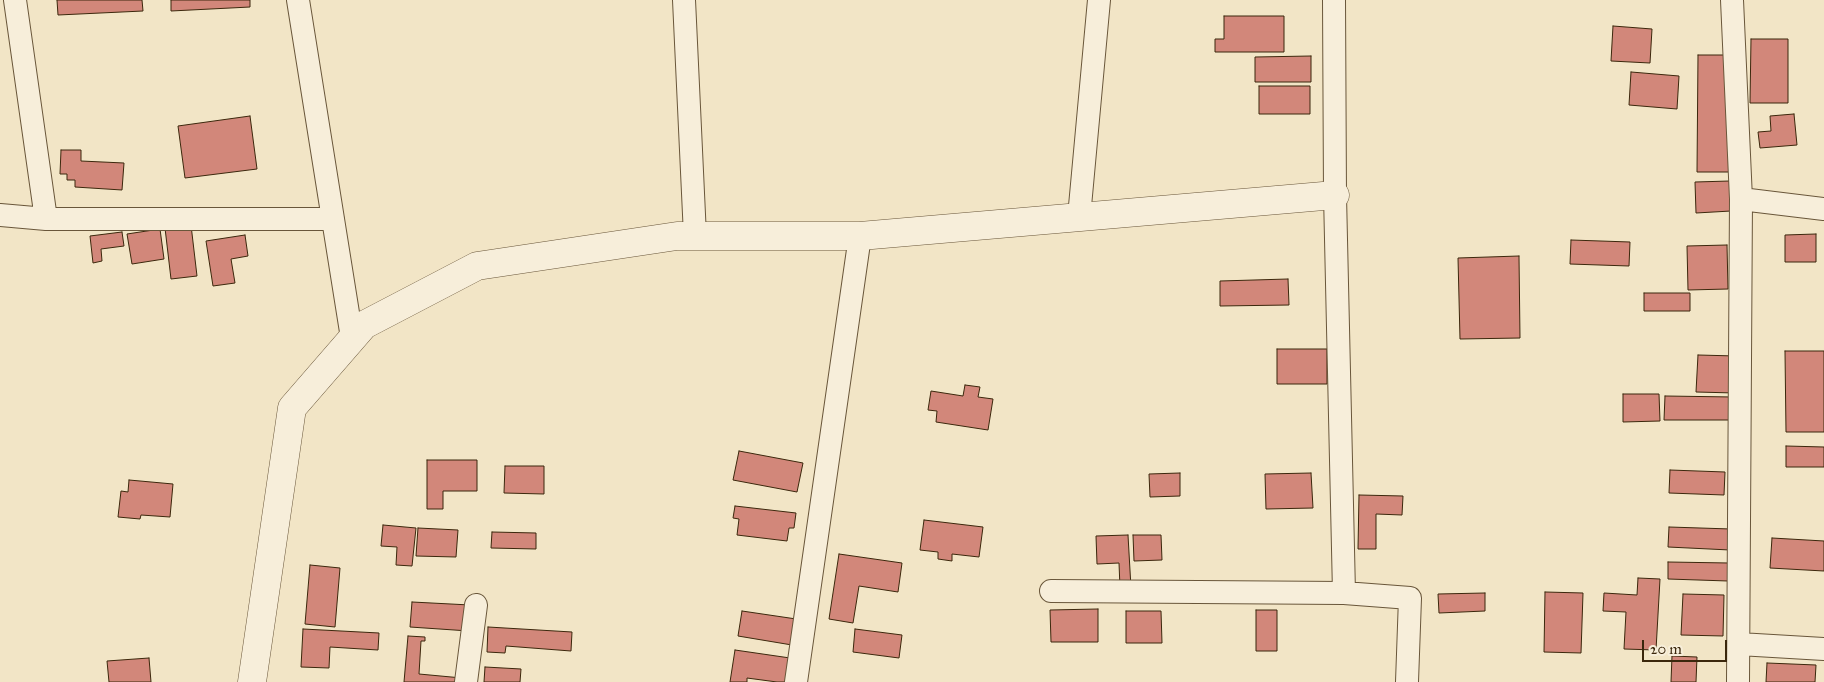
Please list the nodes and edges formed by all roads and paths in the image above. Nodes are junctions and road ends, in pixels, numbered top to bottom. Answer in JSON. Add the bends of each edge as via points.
{"nodes":[{"id":1,"x":15,"y":0,"type":"edge"},
{"id":2,"x":298,"y":0,"type":"edge"},
{"id":3,"x":684,"y":0,"type":"edge"},
{"id":4,"x":1099,"y":0,"type":"edge"},
{"id":5,"x":1334,"y":0,"type":"edge"},
{"id":6,"x":1732,"y":0,"type":"edge"},
{"id":7,"x":1335,"y":195,"type":"junction"},
{"id":8,"x":1741,"y":199,"type":"junction"},
{"id":9,"x":1824,"y":209,"type":"edge"},
{"id":10,"x":0,"y":215,"type":"edge"},
{"id":11,"x":1079,"y":217,"type":"junction"},
{"id":12,"x":46,"y":219,"type":"junction"},
{"id":13,"x":333,"y":219,"type":"junction"},
{"id":14,"x":694,"y":236,"type":"junction"},
{"id":15,"x":860,"y":236,"type":"junction"},
{"id":16,"x":352,"y":338,"type":"junction"},
{"id":17,"x":1050,"y":591,"type":"dead end"},
{"id":18,"x":1344,"y":593,"type":"junction"},
{"id":19,"x":476,"y":605,"type":"dead end"},
{"id":20,"x":1739,"y":644,"type":"junction"},
{"id":21,"x":1824,"y":649,"type":"edge"},
{"id":22,"x":252,"y":682,"type":"edge"},
{"id":23,"x":466,"y":682,"type":"edge"},
{"id":24,"x":796,"y":682,"type":"edge"},
{"id":25,"x":1407,"y":682,"type":"edge"},
{"id":26,"x":1738,"y":682,"type":"edge"}],
"edges":[{"from":1,"to":12,"type":"street"},
{"from":2,"to":13,"type":"street"},
{"from":3,"to":14,"type":"street"},
{"from":4,"to":11,"type":"street"},
{"from":5,"to":7,"type":"street"},
{"from":6,"to":8,"type":"street"},
{"from":7,"to":11,"type":"street"},
{"from":7,"to":18,"type":"street"},
{"from":8,"to":9,"type":"street"},
{"from":8,"to":20,"type":"street"},
{"from":10,"to":12,"type":"street"},
{"from":11,"to":15,"type":"street"},
{"from":12,"to":13,"type":"street"},
{"from":13,"to":16,"type":"street"},
{"from":14,"to":15,"type":"street"},
{"from":14,"to":16,"type":"street","via":[[477,266],[364,324]]},
{"from":15,"to":24,"type":"street"},
{"from":16,"to":22,"type":"street","via":[[292,408]]},
{"from":17,"to":18,"type":"street"},
{"from":18,"to":25,"type":"street","via":[[1410,598]]},
{"from":19,"to":23,"type":"street"},
{"from":20,"to":21,"type":"street"},
{"from":20,"to":26,"type":"street"}]}
